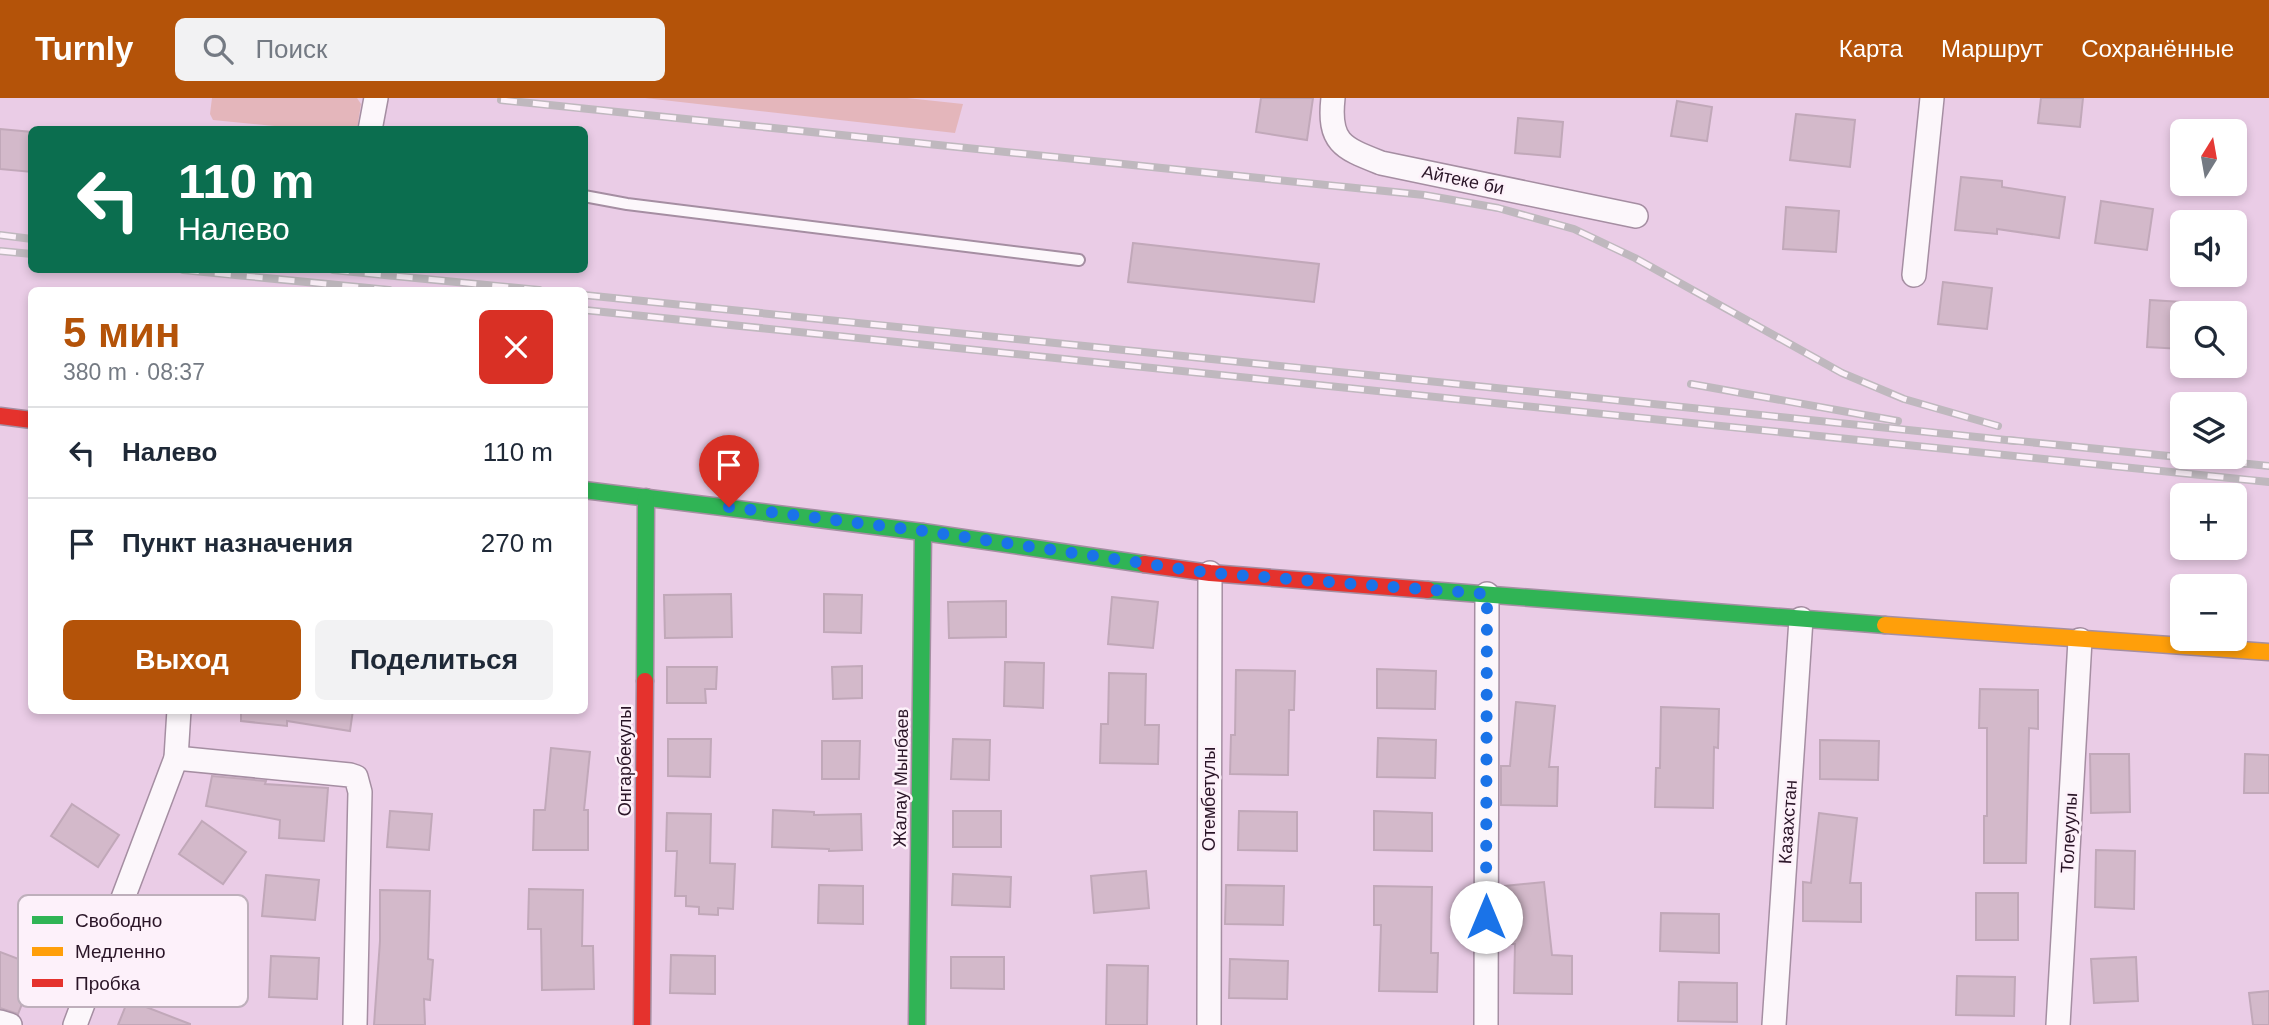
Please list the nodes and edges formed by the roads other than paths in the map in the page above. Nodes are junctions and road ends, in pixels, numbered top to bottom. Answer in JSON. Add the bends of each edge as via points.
{"nodes":[{"id":1,"x":376,"y":98,"type":"edge"},
{"id":2,"x":1333,"y":98,"type":"edge"},
{"id":3,"x":1932,"y":98,"type":"edge"},
{"id":4,"x":371,"y":126,"type":"edge"},
{"id":5,"x":588,"y":197,"type":"edge"},
{"id":6,"x":1636,"y":216,"type":"dead end"},
{"id":7,"x":1079,"y":260,"type":"dead end"},
{"id":8,"x":1914,"y":275,"type":"dead end"},
{"id":9,"x":0,"y":416,"type":"edge"},
{"id":10,"x":28,"y":420,"type":"edge"},
{"id":11,"x":588,"y":490,"type":"edge"},
{"id":12,"x":646,"y":497,"type":"junction"},
{"id":13,"x":923,"y":531,"type":"junction"},
{"id":14,"x":1210,"y":573,"type":"junction"},
{"id":15,"x":1487,"y":594,"type":"junction"},
{"id":16,"x":1801,"y":619,"type":"junction"},
{"id":17,"x":2080,"y":640,"type":"junction"},
{"id":18,"x":2269,"y":652,"type":"edge"},
{"id":19,"x":179,"y":714,"type":"edge"},
{"id":20,"x":176,"y":758,"type":"junction"},
{"id":21,"x":124,"y":895,"type":"edge"},
{"id":22,"x":82,"y":1007,"type":"edge"},
{"id":23,"x":0,"y":1022,"type":"edge"},
{"id":24,"x":10,"y":1025,"type":"edge"},
{"id":25,"x":75,"y":1025,"type":"edge"},
{"id":26,"x":355,"y":1025,"type":"edge"},
{"id":27,"x":642,"y":1025,"type":"edge"},
{"id":28,"x":917,"y":1025,"type":"edge"},
{"id":29,"x":1209,"y":1025,"type":"edge"},
{"id":30,"x":1486,"y":1025,"type":"edge"},
{"id":31,"x":1774,"y":1025,"type":"edge"},
{"id":32,"x":2057,"y":1025,"type":"edge"}],
"edges":[{"from":1,"to":4,"type":"street"},
{"from":2,"to":6,"type":"street","name":"Айтеке би","via":[[1336,138],[1353,152],[1381,163]]},
{"from":3,"to":8,"type":"street"},
{"from":5,"to":7,"type":"lane"},
{"from":9,"to":10,"type":"street"},
{"from":11,"to":12,"type":"street"},
{"from":12,"to":13,"type":"street"},
{"from":12,"to":27,"type":"street","name":"Онгарбекулы"},
{"from":13,"to":14,"type":"street"},
{"from":13,"to":28,"type":"street","name":"Жалау Мынбаев"},
{"from":14,"to":15,"type":"street"},
{"from":14,"to":29,"type":"street","name":"Отембетулы"},
{"from":15,"to":16,"type":"street"},
{"from":15,"to":30,"type":"street"},
{"from":16,"to":17,"type":"street"},
{"from":16,"to":31,"type":"street","name":"Казахстан"},
{"from":17,"to":18,"type":"street"},
{"from":17,"to":32,"type":"street","name":"Толеуулы"},
{"from":19,"to":20,"type":"street"},
{"from":20,"to":21,"type":"street"},
{"from":20,"to":26,"type":"street","via":[[356,778],[360,792]]},
{"from":22,"to":25,"type":"street"},
{"from":23,"to":24,"type":"street"}]}
